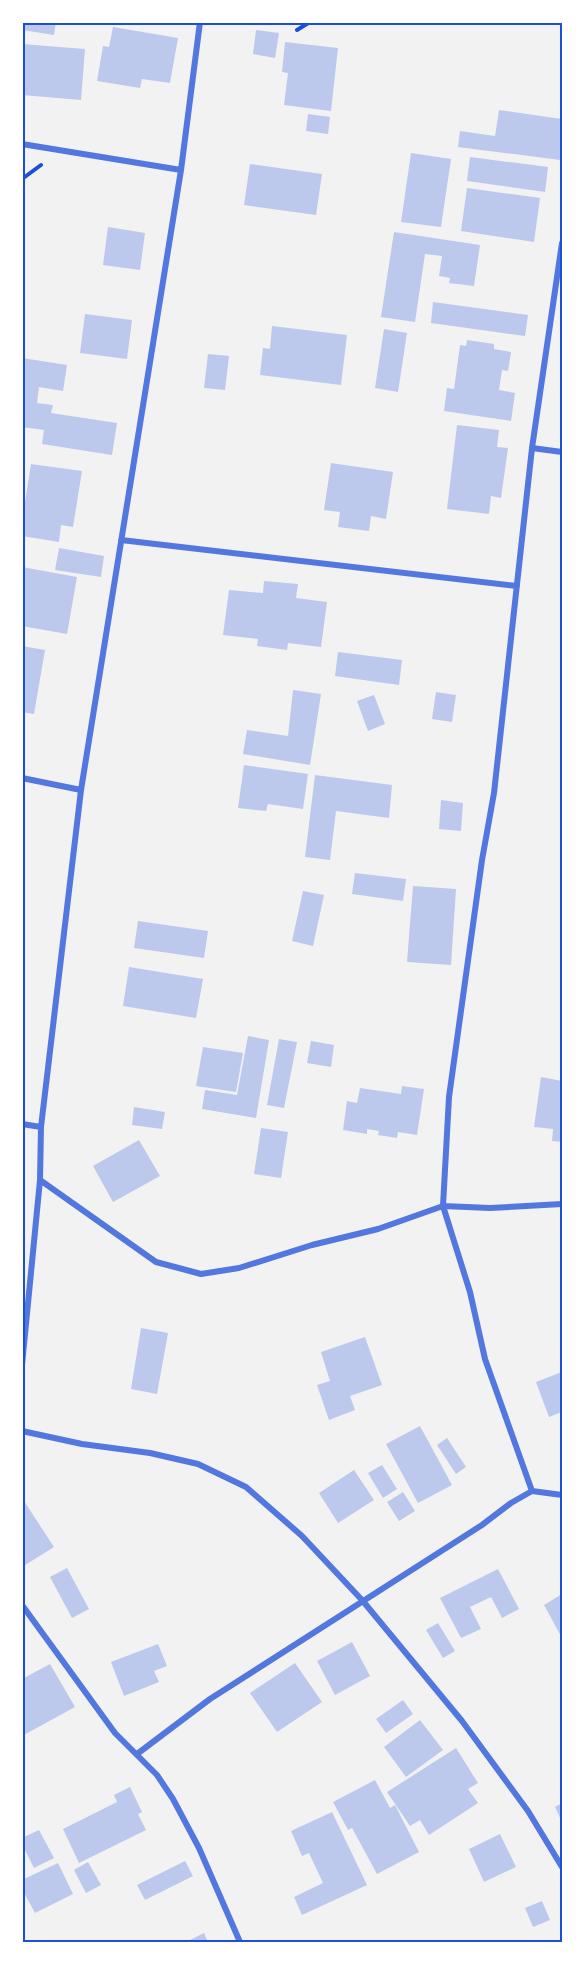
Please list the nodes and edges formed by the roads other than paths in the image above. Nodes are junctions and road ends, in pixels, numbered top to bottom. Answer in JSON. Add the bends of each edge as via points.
{"nodes":[{"id":1,"x":200,"y":22,"type":"edge"},
{"id":2,"x":22,"y":144,"type":"edge"},
{"id":3,"x":181,"y":170,"type":"junction"},
{"id":4,"x":562,"y":243,"type":"edge"},
{"id":5,"x":532,"y":448,"type":"junction"},
{"id":6,"x":562,"y":452,"type":"edge"},
{"id":7,"x":121,"y":540,"type":"junction"},
{"id":8,"x":518,"y":586,"type":"junction"},
{"id":9,"x":22,"y":778,"type":"edge"},
{"id":10,"x":81,"y":790,"type":"junction"},
{"id":11,"x":22,"y":1124,"type":"edge"},
{"id":12,"x":41,"y":1127,"type":"junction"},
{"id":13,"x":40,"y":1180,"type":"junction"},
{"id":14,"x":562,"y":1204,"type":"edge"},
{"id":15,"x":443,"y":1206,"type":"junction"},
{"id":16,"x":22,"y":1365,"type":"edge"},
{"id":17,"x":22,"y":1431,"type":"edge"},
{"id":18,"x":532,"y":1491,"type":"junction"},
{"id":19,"x":562,"y":1496,"type":"edge"},
{"id":20,"x":362,"y":1600,"type":"junction"},
{"id":21,"x":22,"y":1605,"type":"edge"},
{"id":22,"x":137,"y":1754,"type":"junction"},
{"id":23,"x":562,"y":1867,"type":"edge"},
{"id":24,"x":240,"y":1942,"type":"edge"}],
"edges":[{"from":1,"to":3,"type":"street"},
{"from":2,"to":3,"type":"street"},
{"from":3,"to":7,"type":"street"},
{"from":4,"to":5,"type":"street"},
{"from":5,"to":6,"type":"street"},
{"from":5,"to":8,"type":"street"},
{"from":7,"to":8,"type":"street"},
{"from":7,"to":10,"type":"street"},
{"from":8,"to":15,"type":"street","via":[[494,793],[449,1097]]},
{"from":9,"to":10,"type":"street"},
{"from":10,"to":12,"type":"street"},
{"from":11,"to":12,"type":"street"},
{"from":12,"to":13,"type":"street"},
{"from":13,"to":15,"type":"street","via":[[156,1262],[201,1274],[239,1268],[378,1229]]},
{"from":13,"to":16,"type":"street"},
{"from":14,"to":15,"type":"street"},
{"from":15,"to":18,"type":"street","via":[[470,1292],[485,1359]]},
{"from":17,"to":20,"type":"street","via":[[198,1464],[246,1487],[302,1536]]},
{"from":18,"to":19,"type":"street"},
{"from":18,"to":20,"type":"street"},
{"from":20,"to":22,"type":"street","via":[[210,1699]]},
{"from":20,"to":23,"type":"street","via":[[462,1721],[528,1811]]},
{"from":21,"to":22,"type":"street","via":[[115,1733]]},
{"from":22,"to":24,"type":"street","via":[[173,1799]]}]}
